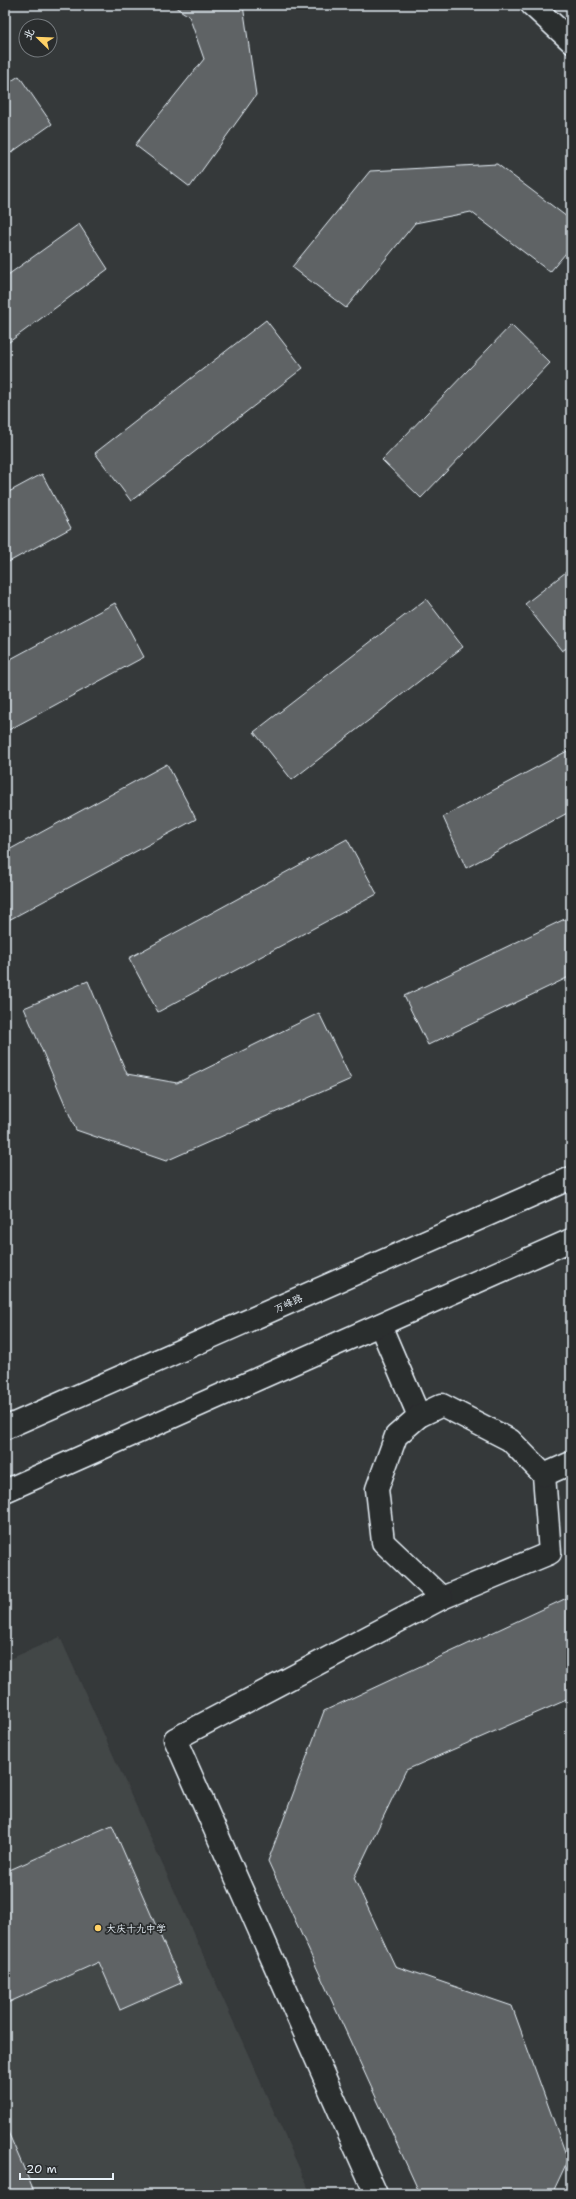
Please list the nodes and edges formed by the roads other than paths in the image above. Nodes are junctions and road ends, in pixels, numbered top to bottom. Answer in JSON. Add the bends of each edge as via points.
{"nodes":[{"id":1,"x":532,"y":5,"type":"edge"},
{"id":2,"x":571,"y":41,"type":"edge"},
{"id":3,"x":571,"y":1178,"type":"edge"},
{"id":4,"x":571,"y":1240,"type":"edge"},
{"id":5,"x":380,"y":1325,"type":"junction"},
{"id":6,"x":420,"y":1416,"type":"junction"},
{"id":7,"x":5,"y":1428,"type":"edge"},
{"id":8,"x":571,"y":1463,"type":"edge"},
{"id":9,"x":544,"y":1475,"type":"junction"},
{"id":10,"x":5,"y":1491,"type":"edge"},
{"id":11,"x":442,"y":1598,"type":"junction"},
{"id":12,"x":376,"y":2194,"type":"edge"}],
"edges":[{"from":1,"to":2,"type":"main road"},
{"from":3,"to":7,"type":"main road","name":"万峰路"},
{"from":4,"to":5,"type":"main road"},
{"from":5,"to":6,"type":"main road"},
{"from":5,"to":10,"type":"main road"},
{"from":6,"to":9,"type":"main road","via":[[442,1405],[510,1440]]},
{"from":6,"to":11,"type":"main road","via":[[396,1436],[378,1490],[383,1542]]},
{"from":8,"to":9,"type":"main road"},
{"from":9,"to":11,"type":"main road","via":[[550,1553]]},
{"from":11,"to":12,"type":"main road","via":[[175,1739]]}]}
